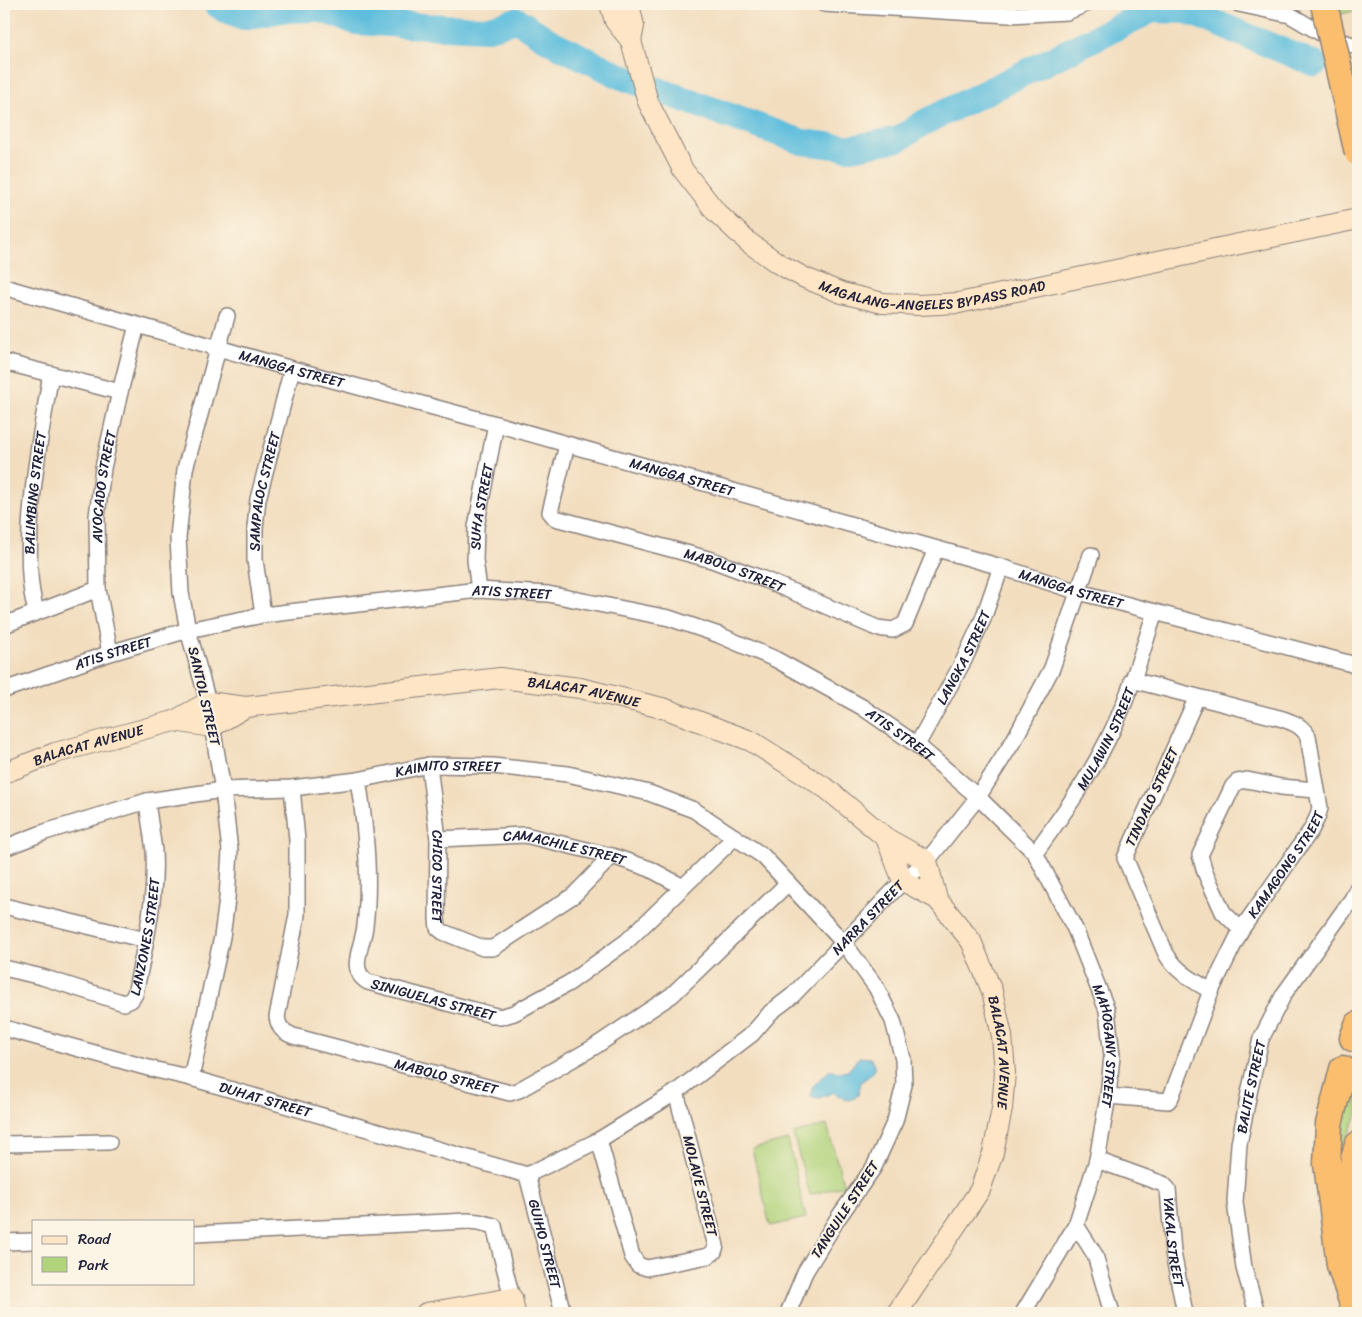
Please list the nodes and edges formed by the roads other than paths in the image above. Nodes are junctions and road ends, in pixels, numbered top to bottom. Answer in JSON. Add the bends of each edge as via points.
{"nodes":[{"id":1,"x":610,"y":4,"type":"edge"},
{"id":2,"x":629,"y":4,"type":"edge"},
{"id":3,"x":824,"y":4,"type":"edge"},
{"id":4,"x":1086,"y":4,"type":"edge"},
{"id":5,"x":1239,"y":4,"type":"edge"},
{"id":6,"x":1324,"y":4,"type":"edge"},
{"id":7,"x":633,"y":46,"type":"junction"},
{"id":8,"x":1358,"y":46,"type":"edge"},
{"id":9,"x":1358,"y":153,"type":"edge"},
{"id":10,"x":1358,"y":218,"type":"edge"},
{"id":11,"x":4,"y":287,"type":"edge"},
{"id":12,"x":227,"y":316,"type":"dead end"},
{"id":13,"x":138,"y":325,"type":"junction"},
{"id":14,"x":218,"y":348,"type":"junction"},
{"id":15,"x":4,"y":362,"type":"edge"},
{"id":16,"x":292,"y":369,"type":"junction"},
{"id":17,"x":51,"y":374,"type":"junction"},
{"id":18,"x":120,"y":392,"type":"junction"},
{"id":19,"x":496,"y":424,"type":"junction"},
{"id":20,"x":567,"y":445,"type":"junction"},
{"id":21,"x":936,"y":549,"type":"junction"},
{"id":22,"x":1091,"y":555,"type":"dead end"},
{"id":23,"x":1001,"y":567,"type":"junction"},
{"id":24,"x":98,"y":589,"type":"junction"},
{"id":25,"x":479,"y":590,"type":"junction"},
{"id":26,"x":1079,"y":592,"type":"junction"},
{"id":27,"x":36,"y":612,"type":"junction"},
{"id":28,"x":1155,"y":612,"type":"junction"},
{"id":29,"x":263,"y":615,"type":"junction"},
{"id":30,"x":4,"y":625,"type":"edge"},
{"id":31,"x":188,"y":630,"type":"junction"},
{"id":32,"x":110,"y":653,"type":"junction"},
{"id":33,"x":1358,"y":668,"type":"edge"},
{"id":34,"x":1132,"y":680,"type":"junction"},
{"id":35,"x":4,"y":690,"type":"edge"},
{"id":36,"x":1197,"y":697,"type":"junction"},
{"id":37,"x":208,"y":702,"type":"junction"},
{"id":38,"x":246,"y":707,"type":"junction"},
{"id":39,"x":174,"y":721,"type":"junction"},
{"id":40,"x":212,"y":727,"type":"junction"},
{"id":41,"x":917,"y":745,"type":"junction"},
{"id":42,"x":429,"y":765,"type":"junction"},
{"id":43,"x":4,"y":774,"type":"edge"},
{"id":44,"x":358,"y":780,"type":"junction"},
{"id":45,"x":292,"y":788,"type":"junction"},
{"id":46,"x":223,"y":790,"type":"junction"},
{"id":47,"x":1316,"y":790,"type":"junction"},
{"id":48,"x":978,"y":797,"type":"junction"},
{"id":49,"x":146,"y":802,"type":"junction"},
{"id":50,"x":735,"y":837,"type":"junction"},
{"id":51,"x":886,"y":838,"type":"junction"},
{"id":52,"x":438,"y":839,"type":"junction"},
{"id":53,"x":4,"y":848,"type":"edge"},
{"id":54,"x":1035,"y":853,"type":"junction"},
{"id":55,"x":612,"y":856,"type":"junction"},
{"id":56,"x":926,"y":862,"type":"junction"},
{"id":57,"x":904,"y":880,"type":"junction"},
{"id":58,"x":788,"y":882,"type":"junction"},
{"id":59,"x":683,"y":887,"type":"junction"},
{"id":60,"x":1358,"y":887,"type":"edge"},
{"id":61,"x":937,"y":899,"type":"junction"},
{"id":62,"x":4,"y":906,"type":"edge"},
{"id":63,"x":1241,"y":930,"type":"junction"},
{"id":64,"x":146,"y":940,"type":"junction"},
{"id":65,"x":844,"y":943,"type":"junction"},
{"id":66,"x":4,"y":968,"type":"edge"},
{"id":67,"x":1210,"y":991,"type":"junction"},
{"id":68,"x":4,"y":1028,"type":"edge"},
{"id":69,"x":1342,"y":1069,"type":"dead end"},
{"id":70,"x":191,"y":1078,"type":"junction"},
{"id":71,"x":676,"y":1092,"type":"junction"},
{"id":72,"x":1108,"y":1096,"type":"junction"},
{"id":73,"x":599,"y":1140,"type":"junction"},
{"id":74,"x":109,"y":1142,"type":"dead end"},
{"id":75,"x":4,"y":1144,"type":"edge"},
{"id":76,"x":1358,"y":1145,"type":"edge"},
{"id":77,"x":1097,"y":1160,"type":"junction"},
{"id":78,"x":527,"y":1175,"type":"junction"},
{"id":79,"x":1076,"y":1225,"type":"junction"},
{"id":80,"x":195,"y":1234,"type":"edge"},
{"id":81,"x":32,"y":1241,"type":"edge"},
{"id":82,"x":4,"y":1242,"type":"edge"},
{"id":83,"x":1358,"y":1255,"type":"edge"},
{"id":84,"x":513,"y":1306,"type":"edge"},
{"id":85,"x":426,"y":1313,"type":"edge"},
{"id":86,"x":563,"y":1313,"type":"edge"},
{"id":87,"x":788,"y":1313,"type":"edge"},
{"id":88,"x":897,"y":1313,"type":"edge"},
{"id":89,"x":1023,"y":1313,"type":"edge"},
{"id":90,"x":1112,"y":1313,"type":"edge"},
{"id":91,"x":1185,"y":1313,"type":"edge"},
{"id":92,"x":1257,"y":1313,"type":"edge"},
{"id":93,"x":1356,"y":1313,"type":"edge"}],
"edges":[{"from":1,"to":7,"type":"street","name":"MAGALANG-ANGELES BYPASS ROAD","via":[[615,21]]},
{"from":2,"to":7,"type":"street","name":"MAGALANG-ANGELES BYPASS ROAD","via":[[634,26]]},
{"from":3,"to":4,"type":"street","via":[[1009,14],[1067,12]]},
{"from":5,"to":8,"type":"street","via":[[1290,14],[1324,35]]},
{"from":6,"to":9,"type":"highway","bridge":true},
{"from":7,"to":10,"type":"street","name":"MAGALANG-ANGELES BYPASS ROAD","via":[[648,102],[683,170],[716,212],[748,242],[804,278],[842,293],[883,303],[959,303]]},
{"from":11,"to":13,"type":"street","name":"MANGGA STREET"},
{"from":12,"to":14,"type":"street","name":"SANTOL STREET"},
{"from":13,"to":14,"type":"street","name":"MANGGA STREET"},
{"from":13,"to":18,"type":"street","name":"AVOCADO STREET"},
{"from":14,"to":16,"type":"street","name":"MANGGA STREET"},
{"from":14,"to":31,"type":"street","name":"SANTOL STREET","via":[[185,470],[178,538],[181,592]]},
{"from":15,"to":17,"type":"street"},
{"from":16,"to":19,"type":"street","name":"MANGGA STREET"},
{"from":16,"to":29,"type":"street","name":"SAMPALOC STREET","via":[[258,499],[256,560]]},
{"from":17,"to":18,"type":"street"},
{"from":17,"to":27,"type":"street","name":"BALIMBING STREET","via":[[32,496],[29,567],[30,591]]},
{"from":18,"to":24,"type":"street","name":"AVOCADO STREET","via":[[102,468],[97,516]]},
{"from":19,"to":20,"type":"street","name":"MANGGA STREET"},
{"from":19,"to":25,"type":"street","name":"SUHA STREET","via":[[476,527],[475,560]]},
{"from":20,"to":21,"type":"street","name":"MANGGA STREET"},
{"from":20,"to":21,"type":"street","name":"MABOLO STREET","via":[[550,512],[555,518],[712,560],[877,628],[893,630],[905,624]]},
{"from":21,"to":23,"type":"street","name":"MANGGA STREET"},
{"from":22,"to":26,"type":"street","name":"NARRA STREET"},
{"from":23,"to":26,"type":"street","name":"MANGGA STREET"},
{"from":23,"to":41,"type":"street","name":"LANGKA STREET","via":[[964,660]]},
{"from":24,"to":27,"type":"street"},
{"from":24,"to":32,"type":"street","name":"AVOCADO STREET"},
{"from":25,"to":29,"type":"street","name":"ATIS STREET"},
{"from":25,"to":41,"type":"street","name":"ATIS STREET","via":[[548,594],[669,618],[719,635],[775,659],[862,707]]},
{"from":26,"to":28,"type":"street","name":"MANGGA STREET"},
{"from":26,"to":48,"type":"street","name":"NARRA STREET","via":[[1052,668],[1014,740]]},
{"from":27,"to":30,"type":"street"},
{"from":28,"to":33,"type":"street","name":"MANGGA STREET"},
{"from":28,"to":34,"type":"street","name":"MULAWIN STREET"},
{"from":29,"to":31,"type":"street","name":"ATIS STREET"},
{"from":31,"to":32,"type":"street","name":"ATIS STREET"},
{"from":31,"to":37,"type":"street","name":"SANTOL STREET"},
{"from":32,"to":35,"type":"street","name":"ATIS STREET"},
{"from":34,"to":36,"type":"street","name":"KAMAGONG STREET"},
{"from":34,"to":54,"type":"street","name":"MULAWIN STREET","via":[[1108,741],[1072,801]]},
{"from":36,"to":47,"type":"street","name":"KAMAGONG STREET","via":[[1283,719],[1303,728],[1308,736]]},
{"from":36,"to":67,"type":"street","name":"TINDALO STREET","via":[[1125,858],[1173,966]]},
{"from":37,"to":38,"type":"street","name":"BALACAT AVENUE"},
{"from":37,"to":39,"type":"street","name":"BALACAT AVENUE"},
{"from":37,"to":40,"type":"street","name":"SANTOL STREET"},
{"from":38,"to":40,"type":"street","name":"BALACAT AVENUE"},
{"from":38,"to":51,"type":"street","name":"BALACAT AVENUE","via":[[500,678],[580,688],[666,709],[751,741],[827,789]]},
{"from":39,"to":40,"type":"street","name":"BALACAT AVENUE"},
{"from":39,"to":43,"type":"street","name":"BALACAT AVENUE","via":[[55,753]]},
{"from":40,"to":46,"type":"street","name":"SANTOL STREET"},
{"from":41,"to":48,"type":"street","name":"ATIS STREET"},
{"from":42,"to":44,"type":"street","name":"KAIMITO STREET"},
{"from":42,"to":50,"type":"street","name":"KAIMITO STREET","via":[[493,766],[568,774],[650,793],[694,810]]},
{"from":42,"to":52,"type":"street","name":"CHICO STREET"},
{"from":44,"to":45,"type":"street","name":"KAIMITO STREET"},
{"from":44,"to":59,"type":"street","name":"SINIGUELAS STREET","via":[[366,828],[367,877],[365,927],[357,970],[360,978],[368,982],[500,1018],[569,983],[620,947]]},
{"from":45,"to":46,"type":"street","name":"KAIMITO STREET"},
{"from":45,"to":58,"type":"street","name":"MABOLO STREET","via":[[297,840],[297,915],[277,1017],[278,1027],[292,1036],[510,1093],[594,1047],[672,995]]},
{"from":46,"to":49,"type":"street","name":"KAIMITO STREET"},
{"from":46,"to":70,"type":"street","name":"SANTOL STREET","via":[[230,851],[227,899],[222,937]]},
{"from":47,"to":63,"type":"street","name":"KAMAGONG STREET","via":[[1320,808],[1312,830]]},
{"from":47,"to":63,"type":"street","via":[[1247,780],[1233,786],[1200,855],[1223,912]]},
{"from":48,"to":54,"type":"street","name":"MAHOGANY STREET"},
{"from":48,"to":56,"type":"street","name":"NARRA STREET"},
{"from":49,"to":53,"type":"street","name":"KAIMITO STREET"},
{"from":49,"to":64,"type":"street","name":"LANZONES STREET","via":[[154,853]]},
{"from":50,"to":58,"type":"street","name":"KAIMITO STREET","via":[[763,856]]},
{"from":50,"to":59,"type":"street","name":"SINIGUELAS STREET"},
{"from":51,"to":56,"type":"street","name":"BALACAT AVENUE"},
{"from":51,"to":57,"type":"street","name":"BALACAT AVENUE"},
{"from":52,"to":55,"type":"street","name":"CAMACHILE STREET","via":[[525,835]]},
{"from":52,"to":55,"type":"street","name":"CHICO STREET","via":[[438,928],[483,948],[493,948],[574,895]]},
{"from":54,"to":72,"type":"street","name":"MAHOGANY STREET","via":[[1075,929],[1107,1010],[1112,1056]]},
{"from":55,"to":59,"type":"street","name":"CAMACHILE STREET","via":[[650,869]]},
{"from":56,"to":57,"type":"street","name":"NARRA STREET"},
{"from":56,"to":61,"type":"street","name":"BALACAT AVENUE"},
{"from":57,"to":61,"type":"street","name":"BALACAT AVENUE"},
{"from":57,"to":65,"type":"street","name":"NARRA STREET"},
{"from":58,"to":65,"type":"street","name":"KAIMITO STREET"},
{"from":60,"to":92,"type":"street","name":"BALITE STREET","via":[[1284,994],[1261,1039],[1239,1144],[1235,1202],[1244,1268]]},
{"from":61,"to":88,"type":"street","name":"BALACAT AVENUE","via":[[970,941],[992,991],[1005,1063],[1002,1109],[993,1153],[980,1190]]},
{"from":62,"to":64,"type":"street"},
{"from":63,"to":67,"type":"street","name":"KAMAGONG STREET"},
{"from":64,"to":66,"type":"street","name":"LANZONES STREET","via":[[135,994],[124,1003]]},
{"from":65,"to":71,"type":"street","name":"NARRA STREET","via":[[752,1034]]},
{"from":65,"to":87,"type":"street","name":"TANGUILE STREET","via":[[876,987],[893,1021],[903,1059],[904,1085],[895,1121],[874,1167],[805,1272]]},
{"from":67,"to":72,"type":"street","name":"KAMAGONG STREET","via":[[1171,1098]]},
{"from":68,"to":70,"type":"street","name":"DUHAT STREET"},
{"from":69,"to":93,"type":"highway","via":[[1329,1124],[1327,1164],[1340,1265]]},
{"from":70,"to":78,"type":"street","name":"DUHAT STREET"},
{"from":71,"to":73,"type":"street","name":"NARRA STREET"},
{"from":71,"to":73,"type":"street","name":"MOLAVE STREET","via":[[716,1246],[708,1256],[647,1268],[638,1264],[632,1256]]},
{"from":72,"to":77,"type":"street","name":"MAHOGANY STREET"},
{"from":73,"to":78,"type":"street","name":"NARRA STREET"},
{"from":74,"to":75,"type":"street"},
{"from":76,"to":83,"type":"highway","via":[[1351,1176],[1350,1206]]},
{"from":77,"to":79,"type":"street","name":"MAHOGANY STREET"},
{"from":77,"to":91,"type":"street","name":"YAKAL STREET","via":[[1163,1184],[1168,1189],[1173,1253]]},
{"from":78,"to":86,"type":"street","name":"GUIHO STREET"},
{"from":79,"to":89,"type":"street","name":"MAHOGANY STREET"},
{"from":79,"to":90,"type":"street","via":[[1095,1255]]},
{"from":80,"to":84,"type":"street","via":[[468,1221],[489,1224],[494,1226]]},
{"from":81,"to":82,"type":"street"},
{"from":84,"to":85,"type":"street"}]}
